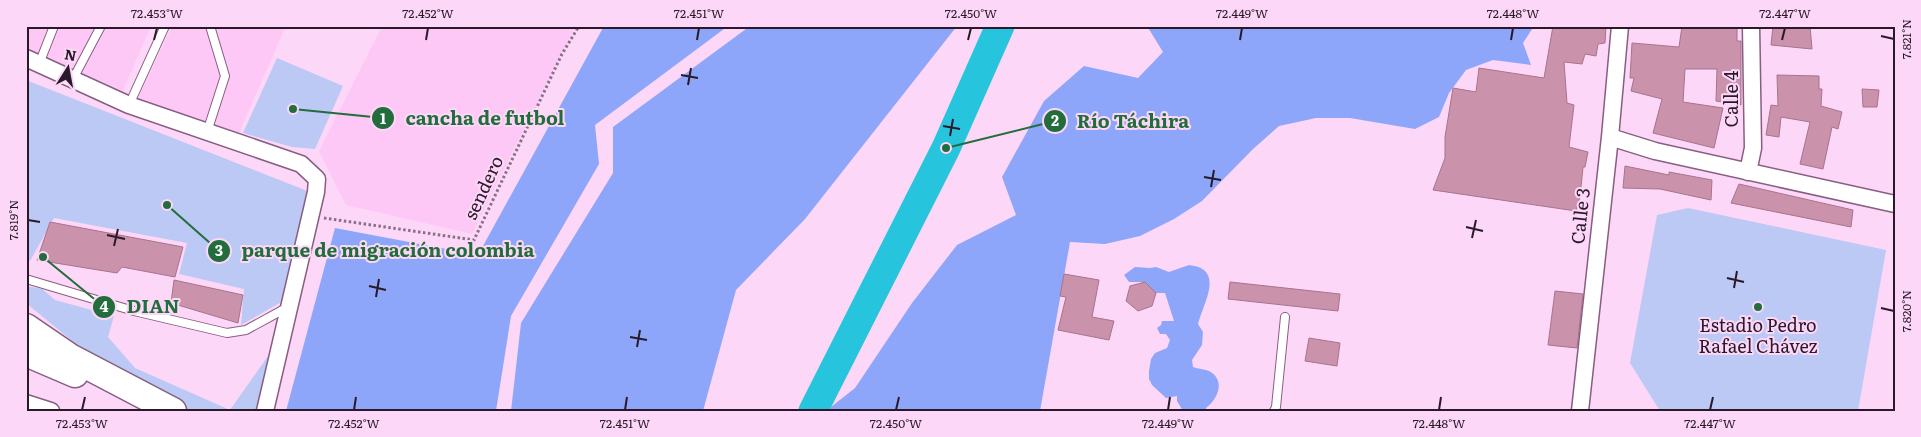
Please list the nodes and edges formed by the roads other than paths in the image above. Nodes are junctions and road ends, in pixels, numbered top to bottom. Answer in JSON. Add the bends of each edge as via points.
{"nodes":[{"id":1,"x":54,"y":26,"type":"edge"},
{"id":2,"x":101,"y":26,"type":"edge"},
{"id":3,"x":165,"y":26,"type":"edge"},
{"id":4,"x":210,"y":26,"type":"edge"},
{"id":5,"x":1620,"y":26,"type":"edge"},
{"id":6,"x":1751,"y":26,"type":"edge"},
{"id":7,"x":33,"y":61,"type":"edge"},
{"id":8,"x":72,"y":79,"type":"junction"},
{"id":9,"x":128,"y":105,"type":"junction"},
{"id":10,"x":207,"y":132,"type":"junction"},
{"id":11,"x":1610,"y":138,"type":"junction"},
{"id":12,"x":1748,"y":172,"type":"junction"},
{"id":13,"x":1895,"y":204,"type":"edge"},
{"id":14,"x":26,"y":279,"type":"edge"},
{"id":15,"x":290,"y":306,"type":"junction"},
{"id":16,"x":1285,"y":318,"type":"dead end"},
{"id":17,"x":26,"y":327,"type":"edge"},
{"id":18,"x":26,"y":353,"type":"edge"},
{"id":19,"x":138,"y":393,"type":"junction"},
{"id":20,"x":26,"y":403,"type":"edge"},
{"id":21,"x":51,"y":411,"type":"edge"},
{"id":22,"x":173,"y":411,"type":"edge"},
{"id":23,"x":265,"y":411,"type":"edge"},
{"id":24,"x":1274,"y":411,"type":"edge"},
{"id":25,"x":1580,"y":411,"type":"edge"}],
"edges":[{"from":1,"to":7,"type":"lane"},
{"from":2,"to":8,"type":"lane"},
{"from":3,"to":9,"type":"lane"},
{"from":4,"to":10,"type":"lane","via":[[225,76]]},
{"from":5,"to":11,"type":"street","name":"Calle 3"},
{"from":6,"to":12,"type":"street","name":"Calle 4","via":[[1753,148]]},
{"from":7,"to":8,"type":"street"},
{"from":8,"to":9,"type":"street"},
{"from":9,"to":10,"type":"street"},
{"from":10,"to":15,"type":"street","via":[[301,164],[317,178]]},
{"from":11,"to":12,"type":"street"},
{"from":11,"to":25,"type":"street","name":"Calle 3"},
{"from":12,"to":13,"type":"street"},
{"from":14,"to":15,"type":"lane","via":[[134,311],[227,333],[246,330]]},
{"from":15,"to":23,"type":"street"},
{"from":16,"to":24,"type":"lane"},
{"from":17,"to":19,"type":"highway","via":[[70,357]]},
{"from":18,"to":19,"type":"highway","via":[[72,373]]},
{"from":19,"to":22,"type":"highway"},
{"from":20,"to":21,"type":"street"}]}
